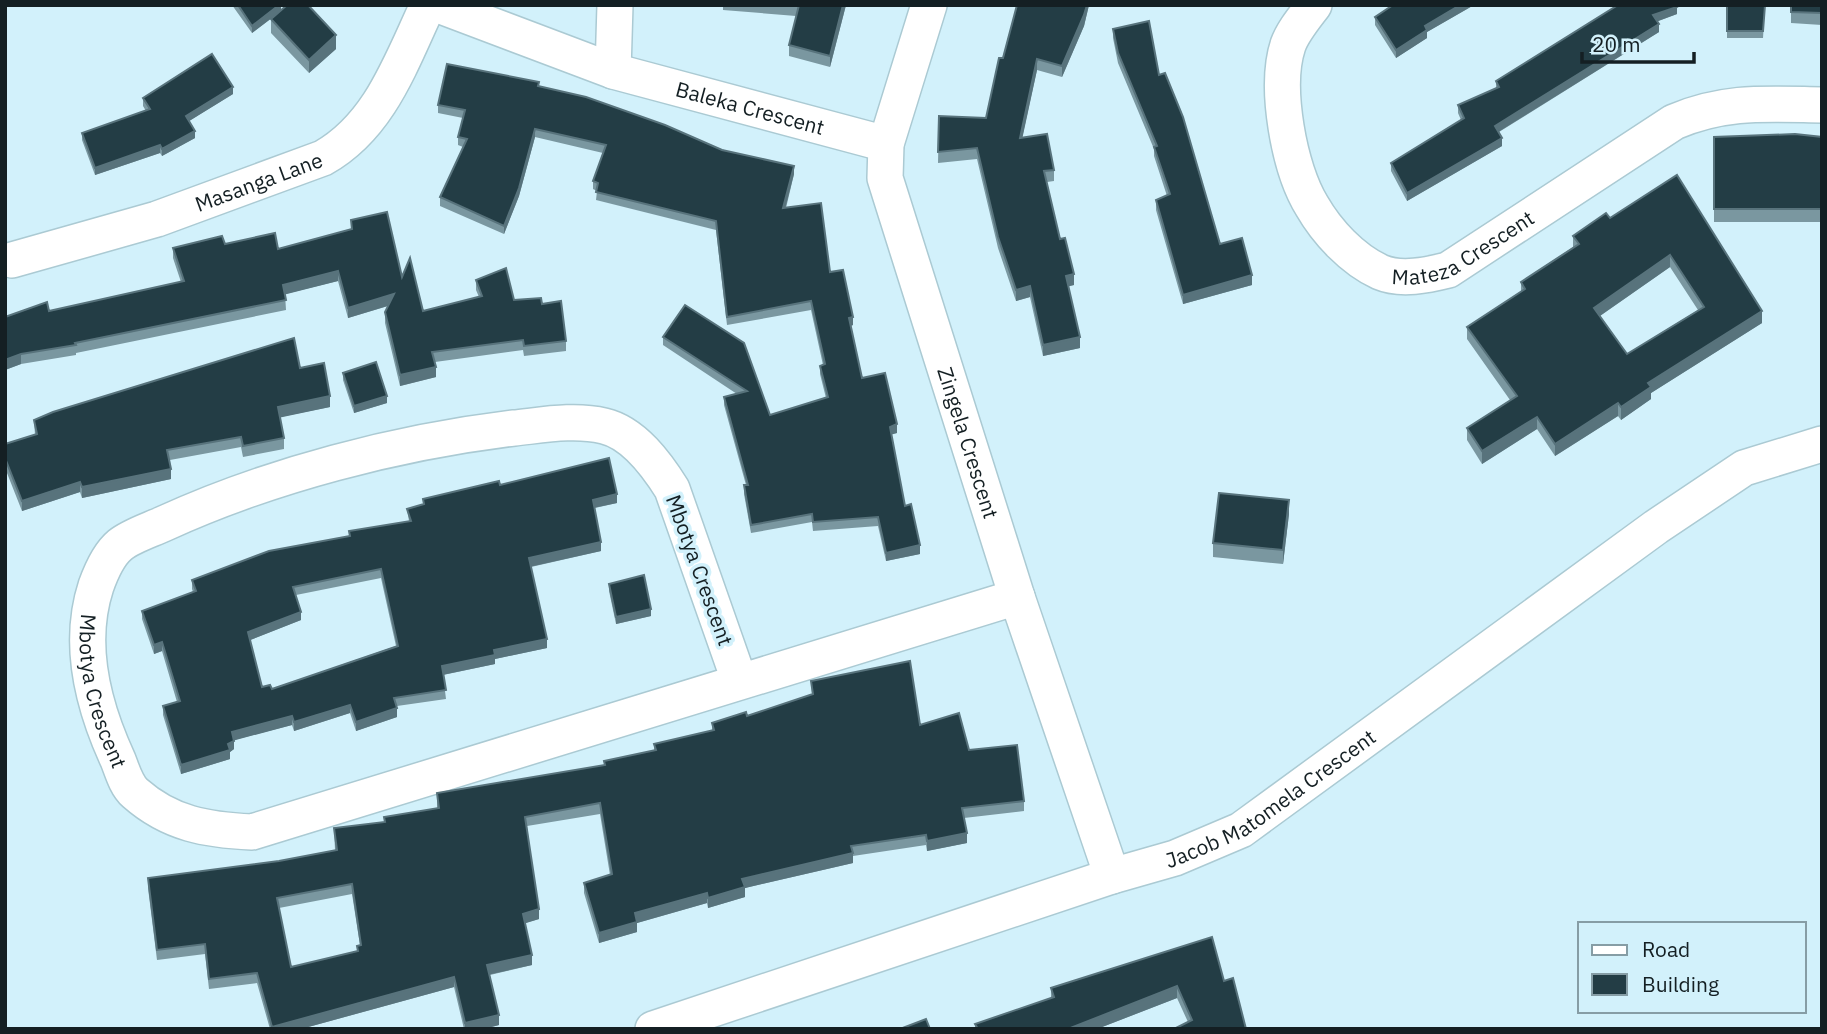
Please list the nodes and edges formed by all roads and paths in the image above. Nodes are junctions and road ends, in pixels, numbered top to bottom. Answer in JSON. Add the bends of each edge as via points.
{"nodes":[{"id":1,"x":428,"y":5,"type":"edge"},
{"id":2,"x":438,"y":5,"type":"edge"},
{"id":3,"x":615,"y":5,"type":"edge"},
{"id":4,"x":929,"y":5,"type":"edge"},
{"id":5,"x":1314,"y":5,"type":"edge"},
{"id":6,"x":613,"y":71,"type":"junction"},
{"id":7,"x":1822,"y":105,"type":"edge"},
{"id":8,"x":886,"y":144,"type":"junction"},
{"id":9,"x":12,"y":260,"type":"dead end"},
{"id":10,"x":1822,"y":444,"type":"edge"},
{"id":11,"x":1017,"y":597,"type":"junction"},
{"id":12,"x":738,"y":680,"type":"junction"},
{"id":13,"x":1112,"y":876,"type":"junction"},
{"id":14,"x":653,"y":1029,"type":"edge"}],
"edges":[{"from":1,"to":9,"type":"street","name":"Masanga Lane","via":[[371,117],[341,148],[157,219]]},
{"from":2,"to":6,"type":"street","name":"Baleka Crescent"},
{"from":3,"to":6,"type":"street"},
{"from":4,"to":8,"type":"street","name":"Zingela Crescent"},
{"from":5,"to":7,"type":"street","name":"Mateza Crescent","via":[[1288,45],[1283,82],[1292,146],[1311,205],[1340,244],[1381,273],[1420,277],[1448,271],[1674,122],[1703,110],[1735,104]]},
{"from":6,"to":8,"type":"street","name":"Baleka Crescent"},
{"from":8,"to":11,"type":"street","name":"Zingela Crescent","via":[[885,178],[894,214]]},
{"from":10,"to":13,"type":"street","name":"Jacob Matomela Crescent","via":[[1744,468],[1656,527],[1241,830],[1175,858]]},
{"from":11,"to":12,"type":"street","name":"Mbotya Crescent"},
{"from":11,"to":13,"type":"street","name":"Zingela Crescent"},
{"from":12,"to":12,"type":"street","name":"Mbotya Crescent","via":[[672,489],[655,463],[634,444],[607,426],[582,422],[402,445],[193,510],[120,545],[102,569],[90,604],[87,635],[94,695],[132,791],[164,814],[209,830],[252,832]]},
{"from":13,"to":14,"type":"street","name":"Jacob Matomela Crescent"}]}
